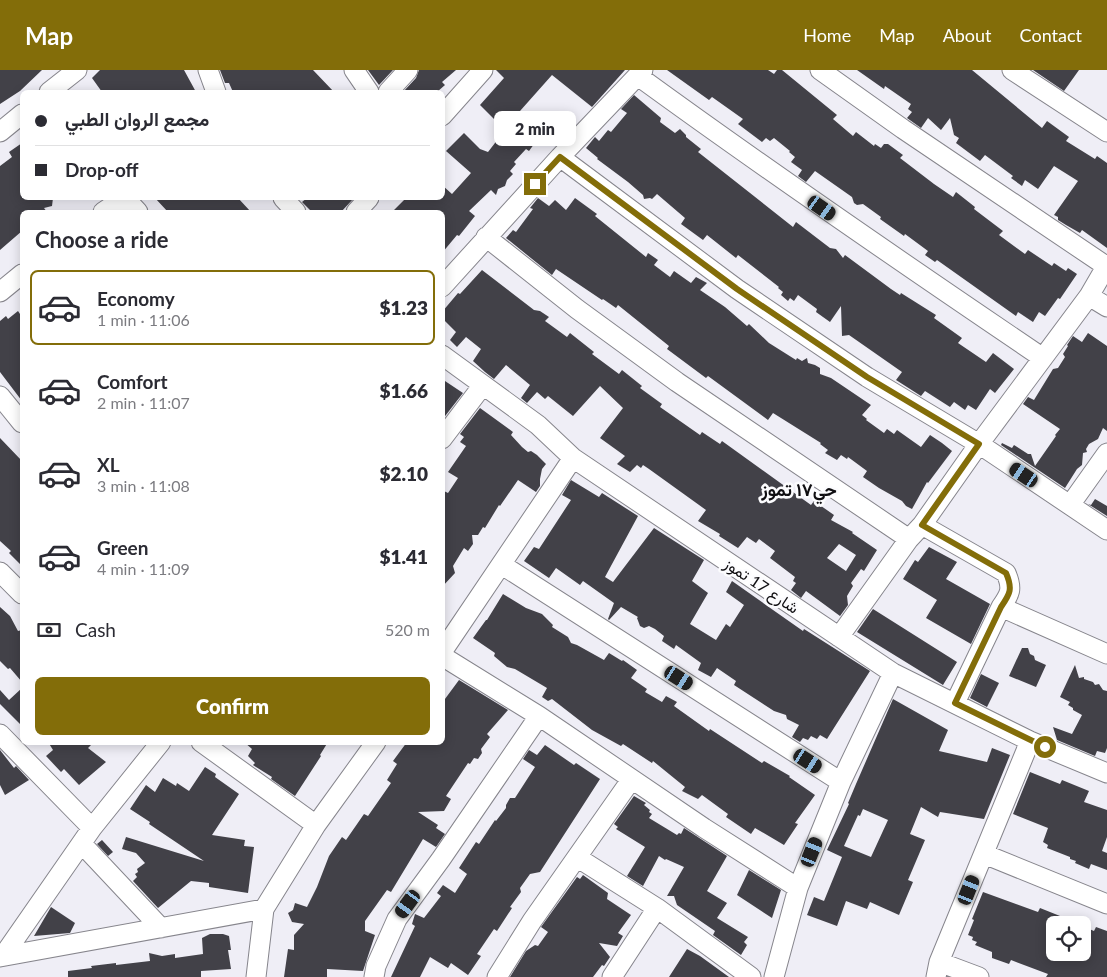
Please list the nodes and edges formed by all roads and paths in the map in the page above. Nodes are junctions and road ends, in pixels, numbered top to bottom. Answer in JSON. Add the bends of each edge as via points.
{"nodes":[{"id":1,"x":208,"y":70,"type":"edge"},
{"id":2,"x":354,"y":70,"type":"edge"},
{"id":3,"x":408,"y":70,"type":"edge"},
{"id":4,"x":820,"y":70,"type":"edge"},
{"id":5,"x":1012,"y":70,"type":"edge"},
{"id":6,"x":75,"y":71,"type":"edge"},
{"id":7,"x":481,"y":71,"type":"edge"},
{"id":8,"x":641,"y":73,"type":"edge"},
{"id":9,"x":51,"y":90,"type":"edge"},
{"id":10,"x":215,"y":90,"type":"edge"},
{"id":11,"x":368,"y":90,"type":"edge"},
{"id":12,"x":390,"y":90,"type":"edge"},
{"id":13,"x":445,"y":113,"type":"edge"},
{"id":14,"x":20,"y":116,"type":"edge"},
{"id":15,"x":0,"y":132,"type":"edge"},
{"id":16,"x":1107,"y":132,"type":"edge"},
{"id":17,"x":560,"y":157,"type":"junction"},
{"id":18,"x":121,"y":200,"type":"edge"},
{"id":19,"x":126,"y":200,"type":"edge"},
{"id":20,"x":285,"y":200,"type":"edge"},
{"id":21,"x":367,"y":200,"type":"edge"},
{"id":22,"x":107,"y":210,"type":"edge"},
{"id":23,"x":136,"y":210,"type":"edge"},
{"id":24,"x":294,"y":210,"type":"edge"},
{"id":25,"x":358,"y":210,"type":"edge"},
{"id":26,"x":486,"y":237,"type":"junction"},
{"id":27,"x":1106,"y":265,"type":"edge"},
{"id":28,"x":20,"y":276,"type":"edge"},
{"id":29,"x":445,"y":283,"type":"edge"},
{"id":30,"x":0,"y":292,"type":"edge"},
{"id":31,"x":1089,"y":296,"type":"junction"},
{"id":32,"x":1107,"y":307,"type":"edge"},
{"id":33,"x":445,"y":357,"type":"edge"},
{"id":34,"x":1043,"y":358,"type":"junction"},
{"id":35,"x":483,"y":385,"type":"junction"},
{"id":36,"x":0,"y":396,"type":"edge"},
{"id":37,"x":20,"y":421,"type":"edge"},
{"id":38,"x":445,"y":435,"type":"edge"},
{"id":39,"x":979,"y":444,"type":"junction"},
{"id":40,"x":1107,"y":453,"type":"edge"},
{"id":41,"x":573,"y":458,"type":"junction"},
{"id":42,"x":1070,"y":505,"type":"junction"},
{"id":43,"x":922,"y":525,"type":"junction"},
{"id":44,"x":1107,"y":530,"type":"edge"},
{"id":45,"x":909,"y":539,"type":"junction"},
{"id":46,"x":502,"y":565,"type":"junction"},
{"id":47,"x":0,"y":572,"type":"edge"},
{"id":48,"x":20,"y":592,"type":"edge"},
{"id":49,"x":1001,"y":607,"type":"junction"},
{"id":50,"x":839,"y":637,"type":"junction"},
{"id":51,"x":445,"y":650,"type":"edge"},
{"id":52,"x":1107,"y":654,"type":"edge"},
{"id":53,"x":445,"y":656,"type":"edge"},
{"id":54,"x":893,"y":673,"type":"junction"},
{"id":55,"x":955,"y":703,"type":"junction"},
{"id":56,"x":539,"y":716,"type":"junction"},
{"id":57,"x":0,"y":734,"type":"edge"},
{"id":58,"x":1030,"y":741,"type":"junction"},
{"id":59,"x":159,"y":745,"type":"edge"},
{"id":60,"x":211,"y":745,"type":"edge"},
{"id":61,"x":374,"y":745,"type":"edge"},
{"id":62,"x":224,"y":749,"type":"edge"},
{"id":63,"x":1107,"y":773,"type":"edge"},
{"id":64,"x":631,"y":780,"type":"junction"},
{"id":65,"x":841,"y":782,"type":"junction"},
{"id":66,"x":316,"y":825,"type":"junction"},
{"id":67,"x":92,"y":828,"type":"junction"},
{"id":68,"x":82,"y":844,"type":"junction"},
{"id":69,"x":984,"y":854,"type":"junction"},
{"id":70,"x":578,"y":858,"type":"junction"},
{"id":71,"x":798,"y":888,"type":"junction"},
{"id":72,"x":1107,"y":904,"type":"edge"},
{"id":73,"x":657,"y":908,"type":"junction"},
{"id":74,"x":264,"y":909,"type":"junction"},
{"id":75,"x":160,"y":928,"type":"junction"},
{"id":76,"x":2,"y":956,"type":"edge"},
{"id":77,"x":938,"y":969,"type":"edge"},
{"id":78,"x":256,"y":977,"type":"edge"},
{"id":79,"x":374,"y":977,"type":"edge"},
{"id":80,"x":497,"y":977,"type":"edge"},
{"id":81,"x":612,"y":977,"type":"edge"},
{"id":82,"x":751,"y":977,"type":"edge"},
{"id":83,"x":774,"y":977,"type":"edge"},
{"id":84,"x":979,"y":977,"type":"edge"}],
"edges":[{"from":1,"to":10,"type":"street"},
{"from":2,"to":11,"type":"street"},
{"from":3,"to":12,"type":"street"},
{"from":4,"to":27,"type":"street"},
{"from":5,"to":16,"type":"street"},
{"from":6,"to":9,"type":"street"},
{"from":7,"to":13,"type":"street"},
{"from":8,"to":17,"type":"street"},
{"from":8,"to":34,"type":"street","via":[[736,148]]},
{"from":14,"to":15,"type":"street"},
{"from":17,"to":26,"type":"street"},
{"from":17,"to":39,"type":"street","via":[[737,289],[867,377]]},
{"from":18,"to":22,"type":"street"},
{"from":19,"to":23,"type":"street"},
{"from":20,"to":24,"type":"street"},
{"from":21,"to":25,"type":"street"},
{"from":26,"to":29,"type":"street"},
{"from":26,"to":45,"type":"street","via":[[576,309],[677,382]]},
{"from":27,"to":31,"type":"street"},
{"from":28,"to":30,"type":"street"},
{"from":31,"to":32,"type":"street"},
{"from":31,"to":34,"type":"street"},
{"from":33,"to":35,"type":"street","name":"شارع 17 تموز"},
{"from":34,"to":39,"type":"street"},
{"from":35,"to":38,"type":"street"},
{"from":35,"to":41,"type":"street","name":"شارع 17 تموز","via":[[538,425]]},
{"from":36,"to":37,"type":"street"},
{"from":39,"to":42,"type":"street"},
{"from":39,"to":43,"type":"street"},
{"from":40,"to":42,"type":"street"},
{"from":41,"to":46,"type":"street"},
{"from":41,"to":50,"type":"street","name":"شارع 17 تموز"},
{"from":42,"to":44,"type":"street"},
{"from":43,"to":45,"type":"street"},
{"from":43,"to":49,"type":"street","via":[[1006,573],[1010,593]]},
{"from":45,"to":50,"type":"street"},
{"from":46,"to":51,"type":"street"},
{"from":46,"to":65,"type":"street"},
{"from":47,"to":48,"type":"street"},
{"from":49,"to":52,"type":"street"},
{"from":49,"to":55,"type":"street"},
{"from":50,"to":54,"type":"street","name":"شارع 17 تموز"},
{"from":53,"to":56,"type":"street"},
{"from":54,"to":55,"type":"street","name":"شارع 17 تموز"},
{"from":54,"to":65,"type":"street"},
{"from":55,"to":58,"type":"street","name":"شارع 17 تموز"},
{"from":56,"to":64,"type":"street"},
{"from":56,"to":79,"type":"street","via":[[397,919]]},
{"from":57,"to":67,"type":"street"},
{"from":58,"to":63,"type":"street","name":"شارع 17 تموز"},
{"from":58,"to":69,"type":"street"},
{"from":59,"to":67,"type":"street"},
{"from":60,"to":62,"type":"street"},
{"from":61,"to":66,"type":"street"},
{"from":62,"to":66,"type":"street"},
{"from":64,"to":70,"type":"street"},
{"from":64,"to":71,"type":"street"},
{"from":65,"to":71,"type":"street"},
{"from":66,"to":74,"type":"street"},
{"from":67,"to":68,"type":"street"},
{"from":68,"to":75,"type":"street"},
{"from":68,"to":76,"type":"street"},
{"from":69,"to":72,"type":"street"},
{"from":69,"to":77,"type":"street"},
{"from":70,"to":73,"type":"street"},
{"from":70,"to":80,"type":"street"},
{"from":71,"to":83,"type":"street"},
{"from":73,"to":81,"type":"street"},
{"from":73,"to":82,"type":"street"},
{"from":74,"to":75,"type":"street"},
{"from":74,"to":78,"type":"street"},
{"from":75,"to":76,"type":"street"},
{"from":77,"to":84,"type":"street"}]}
